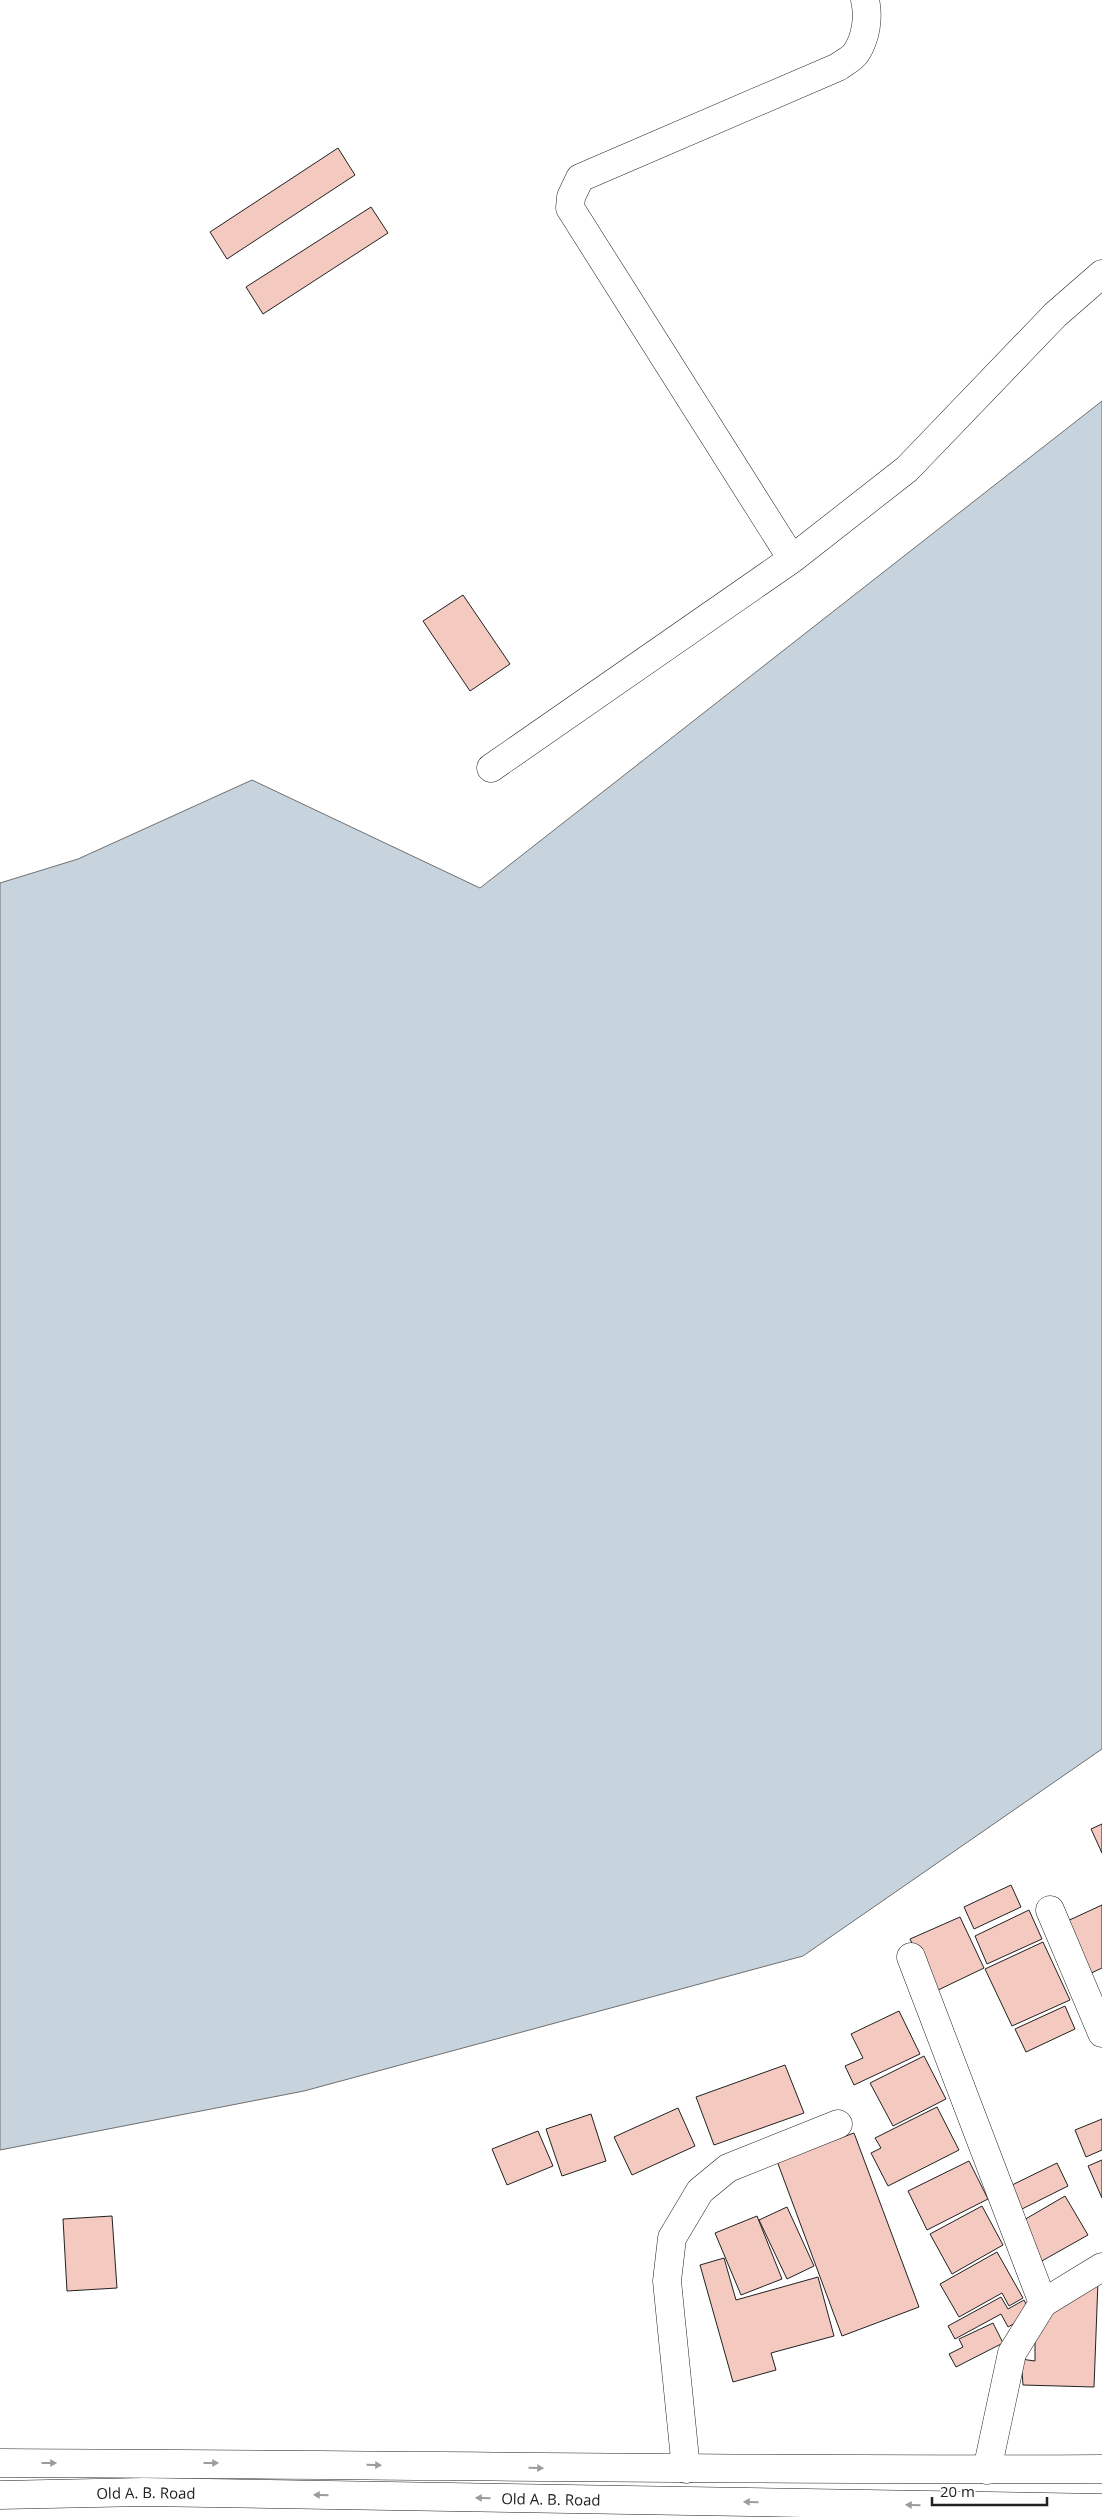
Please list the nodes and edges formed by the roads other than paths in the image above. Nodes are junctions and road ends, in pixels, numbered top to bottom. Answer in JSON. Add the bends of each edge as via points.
{"nodes":[{"id":1,"x":864,"y":0,"type":"edge"},
{"id":2,"x":1102,"y":274,"type":"edge"},
{"id":3,"x":792,"y":559,"type":"junction"},
{"id":4,"x":491,"y":768,"type":"dead end"},
{"id":5,"x":1050,"y":1910,"type":"dead end"},
{"id":6,"x":911,"y":1957,"type":"dead end"},
{"id":7,"x":1102,"y":2033,"type":"edge"},
{"id":8,"x":838,"y":2124,"type":"dead end"},
{"id":9,"x":1102,"y":2267,"type":"edge"},
{"id":10,"x":1043,"y":2303,"type":"junction"},
{"id":11,"x":0,"y":2463,"type":"edge"},
{"id":12,"x":686,"y":2469,"type":"junction"},
{"id":13,"x":1102,"y":2469,"type":"edge"},
{"id":14,"x":987,"y":2470,"type":"junction"},
{"id":15,"x":0,"y":2495,"type":"edge"},
{"id":16,"x":1094,"y":2511,"type":"edge"}],
"edges":[{"from":1,"to":3,"type":"street","via":[[868,13],[863,38],[855,54],[838,67],[580,178],[571,197],[570,208]]},
{"from":2,"to":3,"type":"street","via":[[1055,314],[907,469]]},
{"from":3,"to":4,"type":"street"},
{"from":5,"to":7,"type":"street"},
{"from":6,"to":10,"type":"street"},
{"from":8,"to":12,"type":"street","via":[[728,2168],[700,2191],[672,2238],[667,2281]]},
{"from":9,"to":10,"type":"street"},
{"from":10,"to":14,"type":"street","via":[[1012,2353]]},
{"from":11,"to":12,"type":"street","name":"Old A. B. Road","one_way":true},
{"from":12,"to":14,"type":"street","name":"Old A. B. Road"},
{"from":13,"to":14,"type":"street","name":"Old A. B. Road"},
{"from":16,"to":15,"type":"street","name":"Old A. B. Road","one_way":true,"via":[[144,2492]]}]}
